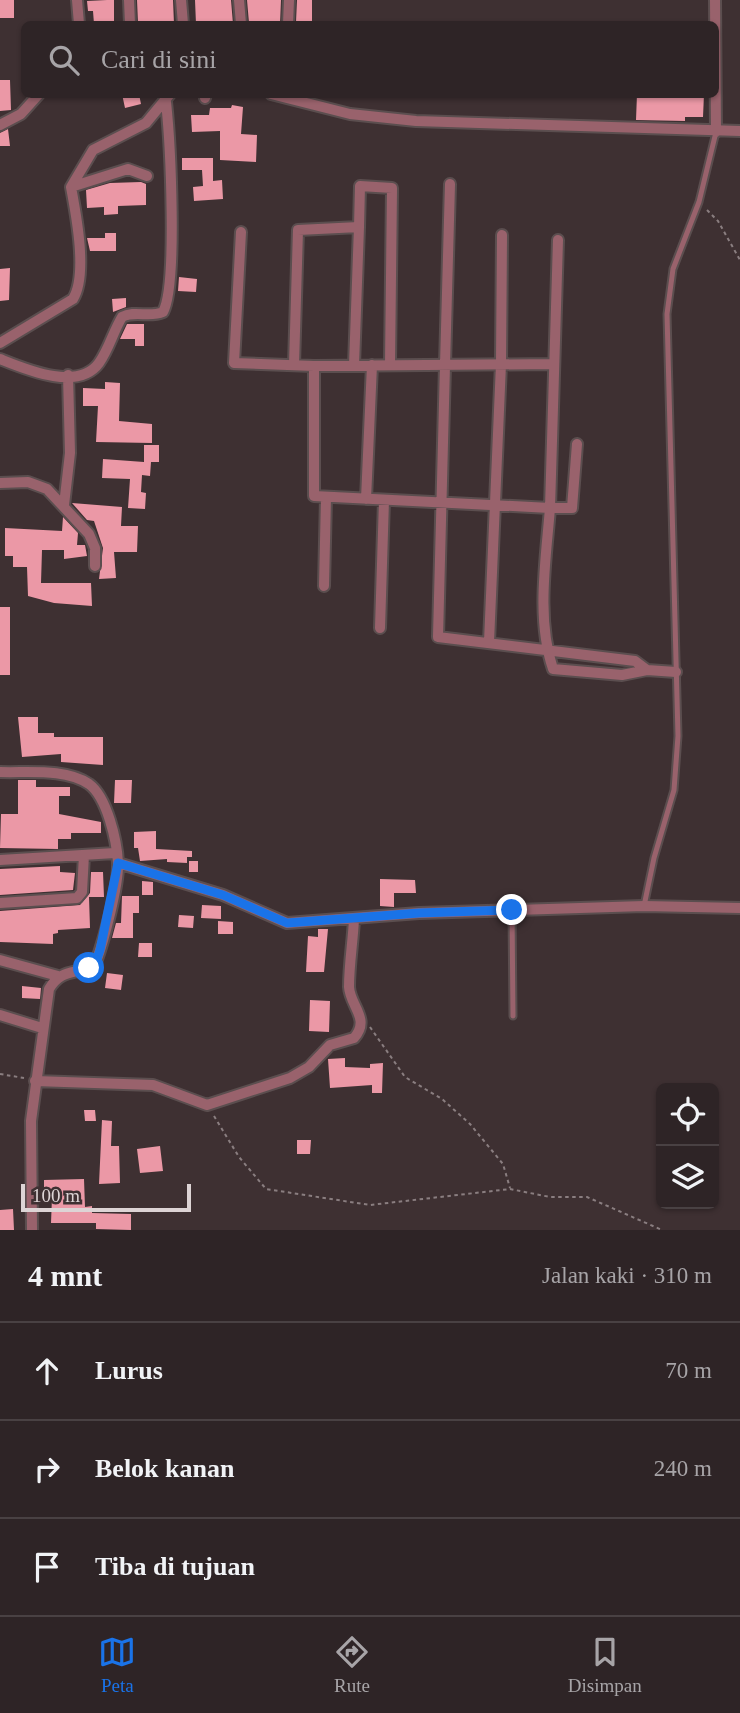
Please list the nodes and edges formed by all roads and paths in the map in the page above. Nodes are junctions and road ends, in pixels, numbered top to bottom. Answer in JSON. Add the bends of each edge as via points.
{"nodes":[{"id":1,"x":78,"y":0,"type":"edge"},
{"id":2,"x":129,"y":0,"type":"edge"},
{"id":3,"x":181,"y":0,"type":"edge"},
{"id":4,"x":239,"y":0,"type":"edge"},
{"id":5,"x":289,"y":0,"type":"edge"},
{"id":6,"x":715,"y":0,"type":"edge"},
{"id":7,"x":79,"y":21,"type":"edge"},
{"id":8,"x":130,"y":21,"type":"edge"},
{"id":9,"x":183,"y":21,"type":"edge"},
{"id":10,"x":241,"y":21,"type":"edge"},
{"id":11,"x":288,"y":21,"type":"edge"},
{"id":12,"x":715,"y":21,"type":"edge"},
{"id":13,"x":35,"y":98,"type":"edge"},
{"id":14,"x":168,"y":98,"type":"edge"},
{"id":15,"x":287,"y":98,"type":"edge"},
{"id":16,"x":716,"y":98,"type":"edge"},
{"id":17,"x":0,"y":125,"type":"edge"},
{"id":18,"x":740,"y":131,"type":"edge"},
{"id":19,"x":716,"y":132,"type":"junction"},
{"id":20,"x":147,"y":176,"type":"dead end"},
{"id":21,"x":450,"y":184,"type":"dead end"},
{"id":22,"x":71,"y":187,"type":"junction"},
{"id":23,"x":699,"y":202,"type":"junction"},
{"id":24,"x":359,"y":227,"type":"junction"},
{"id":25,"x":241,"y":232,"type":"dead end"},
{"id":26,"x":502,"y":235,"type":"dead end"},
{"id":27,"x":558,"y":240,"type":"dead end"},
{"id":28,"x":740,"y":260,"type":"edge"},
{"id":29,"x":0,"y":343,"type":"edge"},
{"id":30,"x":0,"y":359,"type":"edge"},
{"id":31,"x":501,"y":364,"type":"junction"},
{"id":32,"x":553,"y":364,"type":"junction"},
{"id":33,"x":295,"y":365,"type":"junction"},
{"id":34,"x":354,"y":365,"type":"junction"},
{"id":35,"x":372,"y":365,"type":"junction"},
{"id":36,"x":390,"y":365,"type":"junction"},
{"id":37,"x":445,"y":365,"type":"junction"},
{"id":38,"x":314,"y":366,"type":"junction"},
{"id":39,"x":68,"y":375,"type":"junction"},
{"id":40,"x":577,"y":444,"type":"dead end"},
{"id":41,"x":0,"y":483,"type":"edge"},
{"id":42,"x":326,"y":497,"type":"junction"},
{"id":43,"x":366,"y":499,"type":"junction"},
{"id":44,"x":383,"y":500,"type":"junction"},
{"id":45,"x":440,"y":502,"type":"junction"},
{"id":46,"x":64,"y":505,"type":"junction"},
{"id":47,"x":494,"y":505,"type":"junction"},
{"id":48,"x":550,"y":508,"type":"junction"},
{"id":49,"x":95,"y":566,"type":"dead end"},
{"id":50,"x":324,"y":586,"type":"dead end"},
{"id":51,"x":380,"y":628,"type":"dead end"},
{"id":52,"x":489,"y":642,"type":"junction"},
{"id":53,"x":546,"y":649,"type":"junction"},
{"id":54,"x":647,"y":670,"type":"junction"},
{"id":55,"x":676,"y":672,"type":"junction"},
{"id":56,"x":0,"y":772,"type":"edge"},
{"id":57,"x":84,"y":855,"type":"junction"},
{"id":58,"x":116,"y":858,"type":"junction"},
{"id":59,"x":0,"y":859,"type":"edge"},
{"id":60,"x":0,"y":903,"type":"edge"},
{"id":61,"x":643,"y":906,"type":"junction"},
{"id":62,"x":740,"y":908,"type":"edge"},
{"id":63,"x":512,"y":910,"type":"junction"},
{"id":64,"x":354,"y":919,"type":"junction"},
{"id":65,"x":0,"y":960,"type":"edge"},
{"id":66,"x":58,"y":976,"type":"junction"},
{"id":67,"x":362,"y":1015,"type":"junction"},
{"id":68,"x":0,"y":1016,"type":"edge"},
{"id":69,"x":513,"y":1016,"type":"dead end"},
{"id":70,"x":42,"y":1028,"type":"junction"},
{"id":71,"x":0,"y":1074,"type":"edge"},
{"id":72,"x":35,"y":1081,"type":"junction"},
{"id":73,"x":207,"y":1105,"type":"junction"},
{"id":74,"x":510,"y":1189,"type":"junction"},
{"id":75,"x":32,"y":1230,"type":"edge"},
{"id":76,"x":662,"y":1230,"type":"edge"}],
"edges":[{"from":1,"to":7,"type":"street"},
{"from":2,"to":8,"type":"street"},
{"from":3,"to":9,"type":"street"},
{"from":4,"to":10,"type":"street"},
{"from":5,"to":11,"type":"street"},
{"from":6,"to":12,"type":"street"},
{"from":13,"to":17,"type":"street","via":[[21,114]]},
{"from":14,"to":22,"type":"street","via":[[146,122],[93,150]]},
{"from":14,"to":39,"type":"street","via":[[167,304],[155,315],[125,315],[93,369]]},
{"from":15,"to":19,"type":"street","via":[[350,114],[416,121]]},
{"from":16,"to":19,"type":"street"},
{"from":18,"to":19,"type":"street"},
{"from":19,"to":23,"type":"lane"},
{"from":20,"to":22,"type":"street","via":[[128,169]]},
{"from":21,"to":37,"type":"street"},
{"from":22,"to":29,"type":"street","via":[[78,225],[77,293]]},
{"from":23,"to":28,"type":"path","via":[[718,221]]},
{"from":23,"to":55,"type":"lane","via":[[673,269],[667,314]]},
{"from":24,"to":33,"type":"street","via":[[298,230]]},
{"from":24,"to":34,"type":"street"},
{"from":24,"to":36,"type":"street","via":[[360,186],[392,188]]},
{"from":25,"to":33,"type":"street","via":[[234,363]]},
{"from":26,"to":31,"type":"street"},
{"from":27,"to":32,"type":"street"},
{"from":30,"to":39,"type":"street","via":[[48,377]]},
{"from":31,"to":32,"type":"street"},
{"from":31,"to":37,"type":"street"},
{"from":31,"to":47,"type":"street"},
{"from":32,"to":48,"type":"street"},
{"from":33,"to":38,"type":"street"},
{"from":34,"to":35,"type":"street"},
{"from":34,"to":38,"type":"street"},
{"from":35,"to":36,"type":"street"},
{"from":35,"to":43,"type":"street"},
{"from":36,"to":37,"type":"street"},
{"from":37,"to":45,"type":"street"},
{"from":38,"to":42,"type":"street","via":[[314,496]]},
{"from":39,"to":46,"type":"street","via":[[70,453]]},
{"from":40,"to":48,"type":"street","via":[[572,508]]},
{"from":41,"to":46,"type":"street","via":[[35,483]]},
{"from":42,"to":43,"type":"street"},
{"from":42,"to":50,"type":"street"},
{"from":43,"to":44,"type":"street"},
{"from":44,"to":45,"type":"street"},
{"from":44,"to":51,"type":"street"},
{"from":45,"to":47,"type":"street"},
{"from":45,"to":52,"type":"street","via":[[438,637]]},
{"from":46,"to":49,"type":"street","via":[[92,538]]},
{"from":47,"to":48,"type":"street"},
{"from":47,"to":52,"type":"street"},
{"from":48,"to":53,"type":"street"},
{"from":52,"to":53,"type":"street"},
{"from":53,"to":54,"type":"street","via":[[635,661]]},
{"from":53,"to":54,"type":"street","via":[[553,669],[622,675]]},
{"from":54,"to":55,"type":"street"},
{"from":55,"to":61,"type":"lane","via":[[674,790]]},
{"from":56,"to":58,"type":"street","via":[[59,774],[90,785],[107,810]]},
{"from":57,"to":58,"type":"street"},
{"from":57,"to":59,"type":"street"},
{"from":57,"to":60,"type":"street","via":[[82,892],[77,898]]},
{"from":58,"to":64,"type":"street","via":[[287,923]]},
{"from":58,"to":66,"type":"street","via":[[96,962]]},
{"from":61,"to":62,"type":"street"},
{"from":61,"to":63,"type":"street"},
{"from":63,"to":64,"type":"street"},
{"from":63,"to":69,"type":"lane"},
{"from":64,"to":67,"type":"street","via":[[349,988]]},
{"from":65,"to":66,"type":"street"},
{"from":66,"to":70,"type":"street","via":[[49,989]]},
{"from":67,"to":73,"type":"street","via":[[357,1036],[331,1045],[300,1072]]},
{"from":67,"to":74,"type":"path","via":[[405,1077],[442,1098],[470,1124],[503,1164]]},
{"from":68,"to":70,"type":"street"},
{"from":70,"to":72,"type":"street"},
{"from":71,"to":72,"type":"path"},
{"from":72,"to":73,"type":"street","via":[[153,1085]]},
{"from":72,"to":75,"type":"street","via":[[30,1138]]},
{"from":73,"to":74,"type":"path","via":[[239,1157],[266,1189],[370,1205]]},
{"from":74,"to":76,"type":"path","via":[[550,1197],[587,1197]]}]}
